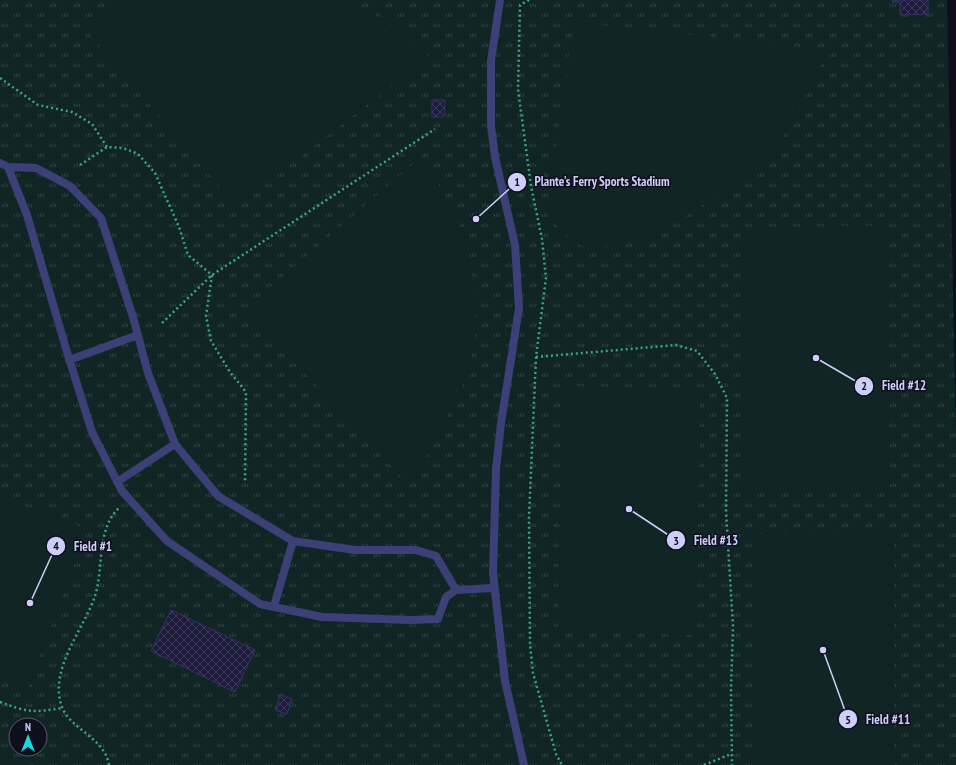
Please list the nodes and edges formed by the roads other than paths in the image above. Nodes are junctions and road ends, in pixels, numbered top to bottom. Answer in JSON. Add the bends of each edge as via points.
{"nodes":[{"id":1,"x":500,"y":0,"type":"edge"},
{"id":2,"x":0,"y":163,"type":"edge"},
{"id":3,"x":8,"y":167,"type":"junction"},
{"id":4,"x":138,"y":335,"type":"junction"},
{"id":5,"x":69,"y":360,"type":"junction"},
{"id":6,"x":176,"y":444,"type":"junction"},
{"id":7,"x":117,"y":482,"type":"junction"},
{"id":8,"x":293,"y":541,"type":"junction"},
{"id":9,"x":494,"y":588,"type":"junction"},
{"id":10,"x":456,"y":590,"type":"junction"},
{"id":11,"x":274,"y":606,"type":"junction"},
{"id":12,"x":524,"y":765,"type":"edge"}],
"edges":[{"from":1,"to":9,"type":"lane","via":[[491,61],[491,126],[495,156],[515,245],[519,308],[496,469]]},
{"from":2,"to":3,"type":"lane"},
{"from":3,"to":4,"type":"lane","via":[[36,168],[70,186],[102,218]]},
{"from":3,"to":5,"type":"lane","via":[[28,215]]},
{"from":4,"to":5,"type":"lane"},
{"from":4,"to":6,"type":"lane","via":[[148,373]]},
{"from":5,"to":7,"type":"lane","via":[[92,432]]},
{"from":6,"to":7,"type":"lane"},
{"from":6,"to":8,"type":"lane","via":[[218,496]]},
{"from":7,"to":11,"type":"lane","via":[[122,491],[167,541],[260,604]]},
{"from":8,"to":10,"type":"lane","via":[[355,550],[416,550],[436,556]]},
{"from":8,"to":11,"type":"lane"},
{"from":9,"to":10,"type":"lane"},
{"from":9,"to":12,"type":"lane","via":[[505,681]]},
{"from":10,"to":11,"type":"lane","via":[[446,597],[438,619],[322,617]]}]}
